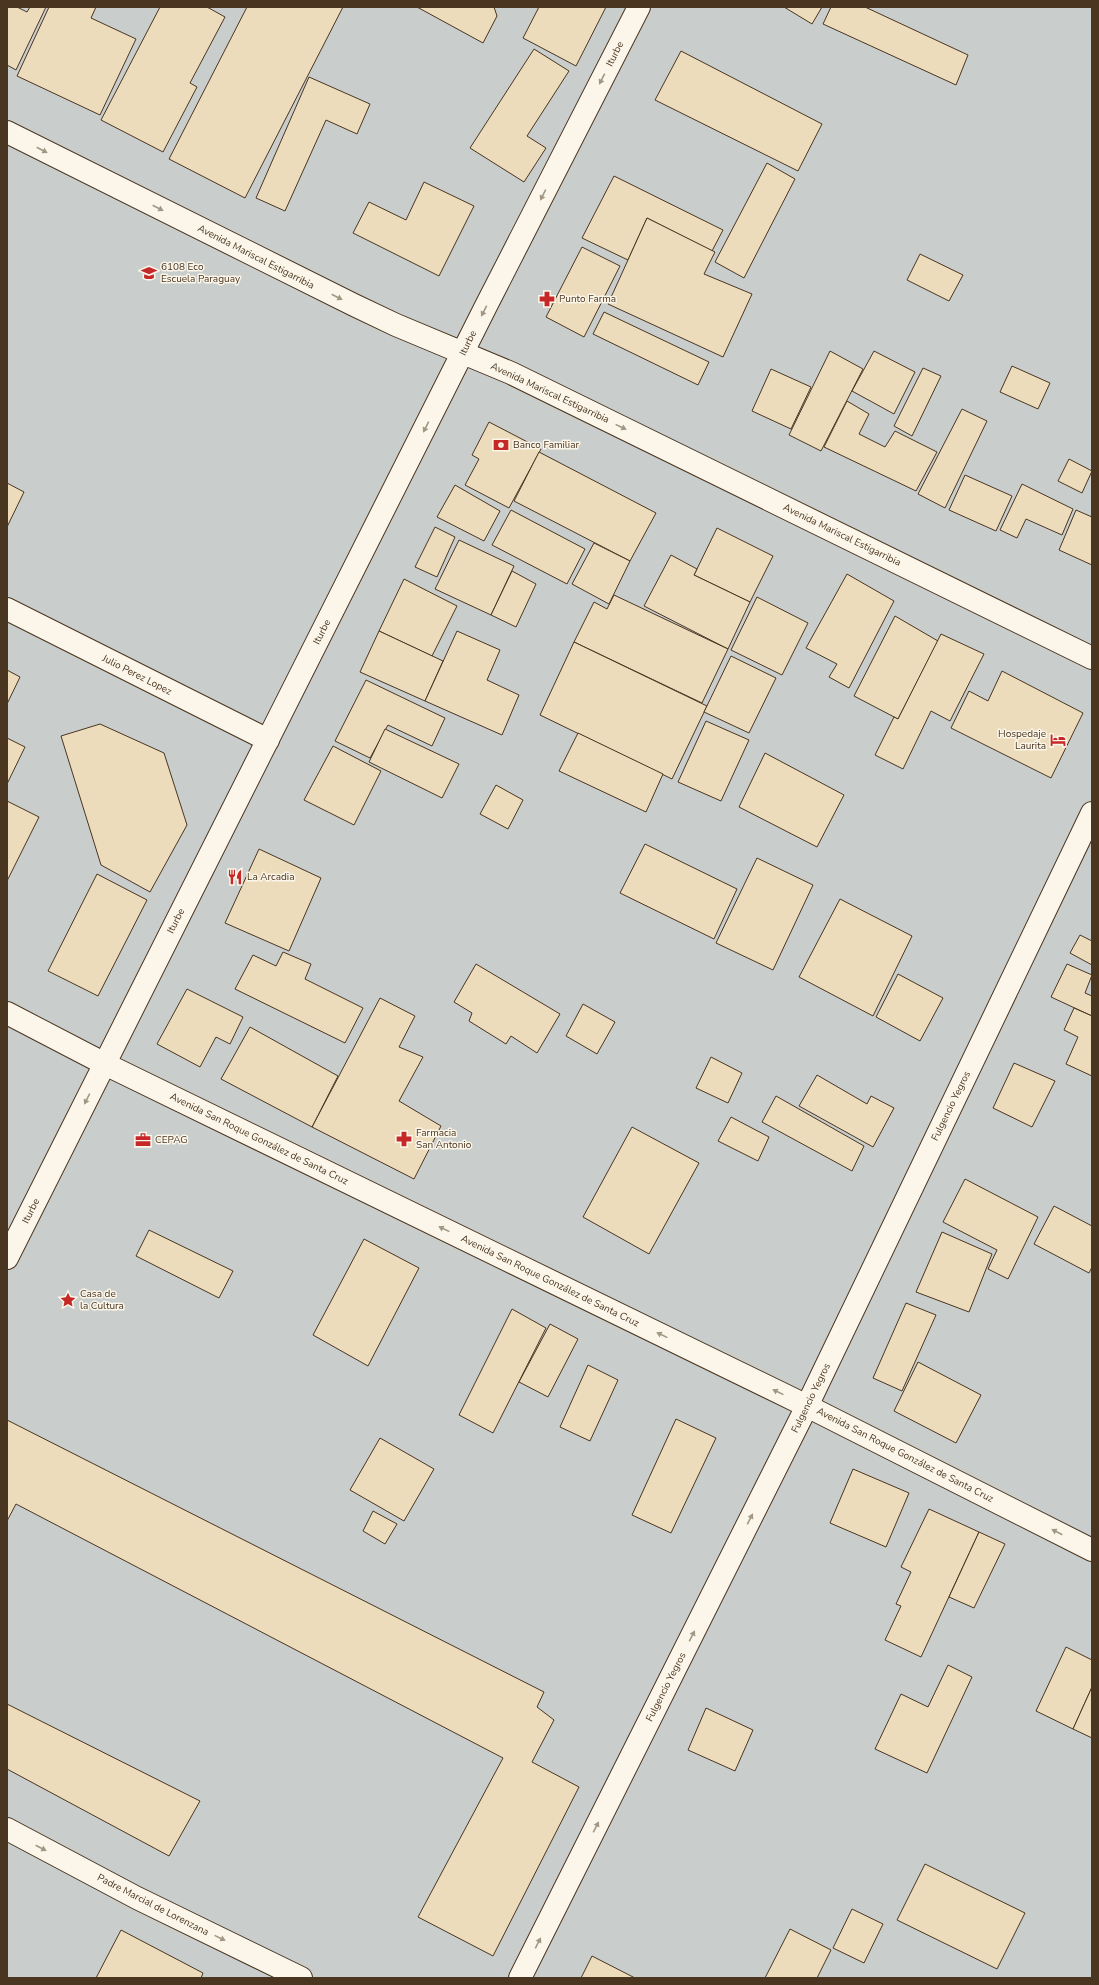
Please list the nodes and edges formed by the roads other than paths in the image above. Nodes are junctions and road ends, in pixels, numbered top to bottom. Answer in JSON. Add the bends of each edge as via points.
{"nodes":[{"id":1,"x":639,"y":7,"type":"edge"},
{"id":2,"x":7,"y":132,"type":"edge"},
{"id":3,"x":462,"y":354,"type":"junction"},
{"id":4,"x":7,"y":610,"type":"edge"},
{"id":5,"x":1092,"y":658,"type":"edge"},
{"id":6,"x":268,"y":740,"type":"junction"},
{"id":7,"x":1092,"y":813,"type":"edge"},
{"id":8,"x":7,"y":1013,"type":"edge"},
{"id":9,"x":105,"y":1064,"type":"junction"},
{"id":10,"x":7,"y":1258,"type":"edge"},
{"id":11,"x":807,"y":1406,"type":"junction"},
{"id":12,"x":1092,"y":1550,"type":"edge"},
{"id":13,"x":7,"y":1829,"type":"edge"},
{"id":14,"x":302,"y":1978,"type":"edge"},
{"id":15,"x":520,"y":1978,"type":"edge"}],
"edges":[{"from":1,"to":3,"type":"main road","name":"Iturbe","one_way":true},
{"from":2,"to":3,"type":"main road","name":"Avenida Mariscal Estigarribia","one_way":true,"via":[[354,306]]},
{"from":3,"to":5,"type":"main road","name":"Avenida Mariscal Estigarribia","one_way":true,"via":[[511,373]]},
{"from":3,"to":6,"type":"main road","name":"Iturbe","one_way":true},
{"from":4,"to":6,"type":"main road","name":"Julio Perez Lopez"},
{"from":6,"to":9,"type":"main road","name":"Iturbe"},
{"from":7,"to":11,"type":"main road","name":"Fulgencio Yegros"},
{"from":8,"to":9,"type":"main road","name":"Avenida San Roque González de Santa Cruz"},
{"from":9,"to":10,"type":"main road","name":"Iturbe","one_way":true},
{"from":11,"to":9,"type":"main road","name":"Avenida San Roque González de Santa Cruz","one_way":true},
{"from":12,"to":11,"type":"main road","name":"Avenida San Roque González de Santa Cruz","one_way":true},
{"from":15,"to":11,"type":"main road","name":"Fulgencio Yegros","one_way":true},
{"from":13,"to":14,"type":"main road","name":"Padre Marcial de Lorenzana","one_way":true,"via":[[138,1898]]}]}
